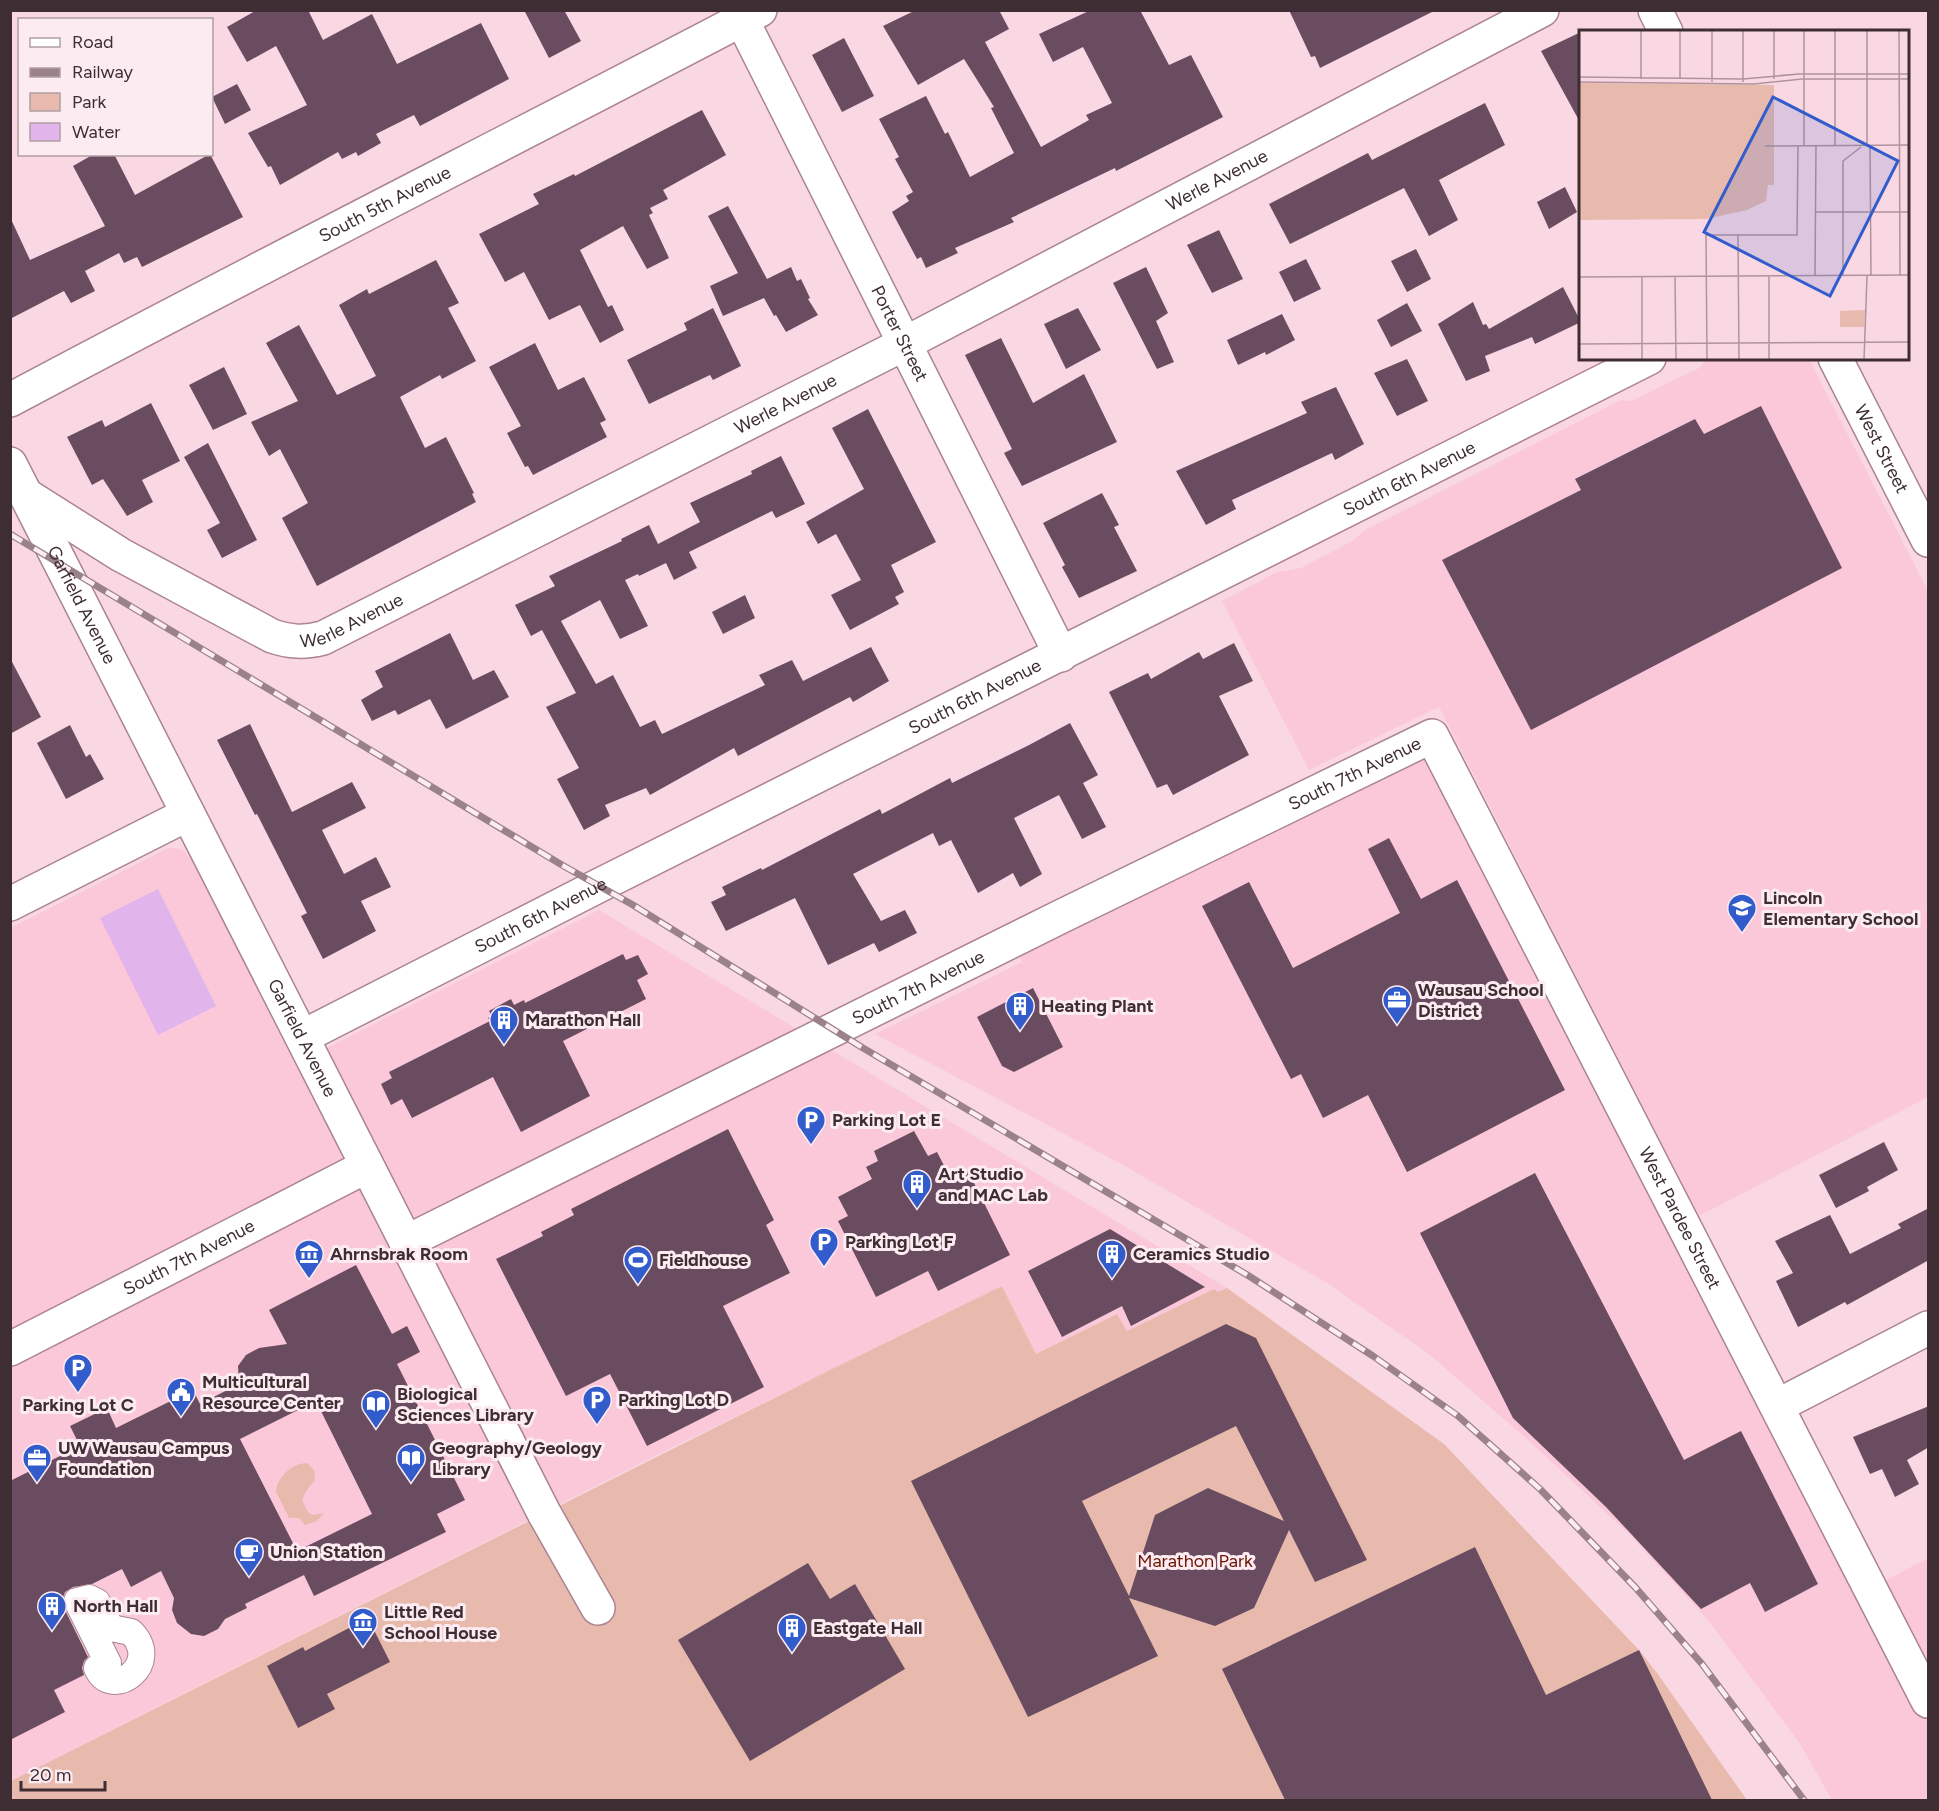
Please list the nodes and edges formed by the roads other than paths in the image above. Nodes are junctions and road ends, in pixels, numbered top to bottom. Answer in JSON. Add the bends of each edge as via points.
{"nodes":[{"id":1,"x":1542,"y":10,"type":"edge"},
{"id":2,"x":1655,"y":10,"type":"edge"},
{"id":3,"x":746,"y":14,"type":"edge"},
{"id":4,"x":1665,"y":30,"type":"edge"},
{"id":5,"x":904,"y":344,"type":"junction"},
{"id":6,"x":1645,"y":360,"type":"edge"},
{"id":7,"x":1836,"y":360,"type":"edge"},
{"id":8,"x":10,"y":400,"type":"edge"},
{"id":9,"x":10,"y":464,"type":"edge"},
{"id":10,"x":26,"y":495,"type":"junction"},
{"id":11,"x":1929,"y":540,"type":"edge"},
{"id":12,"x":1061,"y":655,"type":"junction"},
{"id":13,"x":1432,"y":736,"type":"joint"},
{"id":14,"x":188,"y":814,"type":"junction"},
{"id":15,"x":10,"y":904,"type":"edge"},
{"id":16,"x":302,"y":1037,"type":"junction"},
{"id":17,"x":367,"y":1166,"type":"junction"},
{"id":18,"x":406,"y":1242,"type":"junction"},
{"id":19,"x":1929,"y":1328,"type":"edge"},
{"id":20,"x":10,"y":1349,"type":"edge"},
{"id":21,"x":1777,"y":1406,"type":"junction"},
{"id":22,"x":598,"y":1608,"type":"dead end"},
{"id":23,"x":1929,"y":1701,"type":"edge"}],
"edges":[{"from":1,"to":5,"type":"street","name":"Werle Avenue"},
{"from":2,"to":4,"type":"street"},
{"from":3,"to":5,"type":"street","name":"Porter Street"},
{"from":3,"to":8,"type":"street","name":"South 5th Avenue","via":[[564,113]]},
{"from":5,"to":10,"type":"street","name":"Werle Avenue","via":[[323,638],[306,643],[272,636],[121,555]]},
{"from":5,"to":12,"type":"street","name":"Porter Street"},
{"from":6,"to":12,"type":"street","name":"South 6th Avenue"},
{"from":7,"to":11,"type":"street","name":"West Street"},
{"from":9,"to":10,"type":"street","name":"Garfield Avenue"},
{"from":10,"to":14,"type":"street","name":"Garfield Avenue"},
{"from":12,"to":16,"type":"street","name":"South 6th Avenue"},
{"from":13,"to":18,"type":"street","name":"South 7th Avenue"},
{"from":13,"to":21,"type":"street","name":"West Pardee Street"},
{"from":14,"to":15,"type":"street"},
{"from":14,"to":16,"type":"street","name":"Garfield Avenue"},
{"from":16,"to":17,"type":"street","name":"Garfield Avenue"},
{"from":17,"to":18,"type":"street","name":"Garfield Avenue"},
{"from":17,"to":20,"type":"street","name":"South 7th Avenue"},
{"from":18,"to":22,"type":"street","name":"Garfield Avenue","via":[[544,1513]]},
{"from":19,"to":21,"type":"street"},
{"from":21,"to":23,"type":"street","name":"West Pardee Street"}]}
